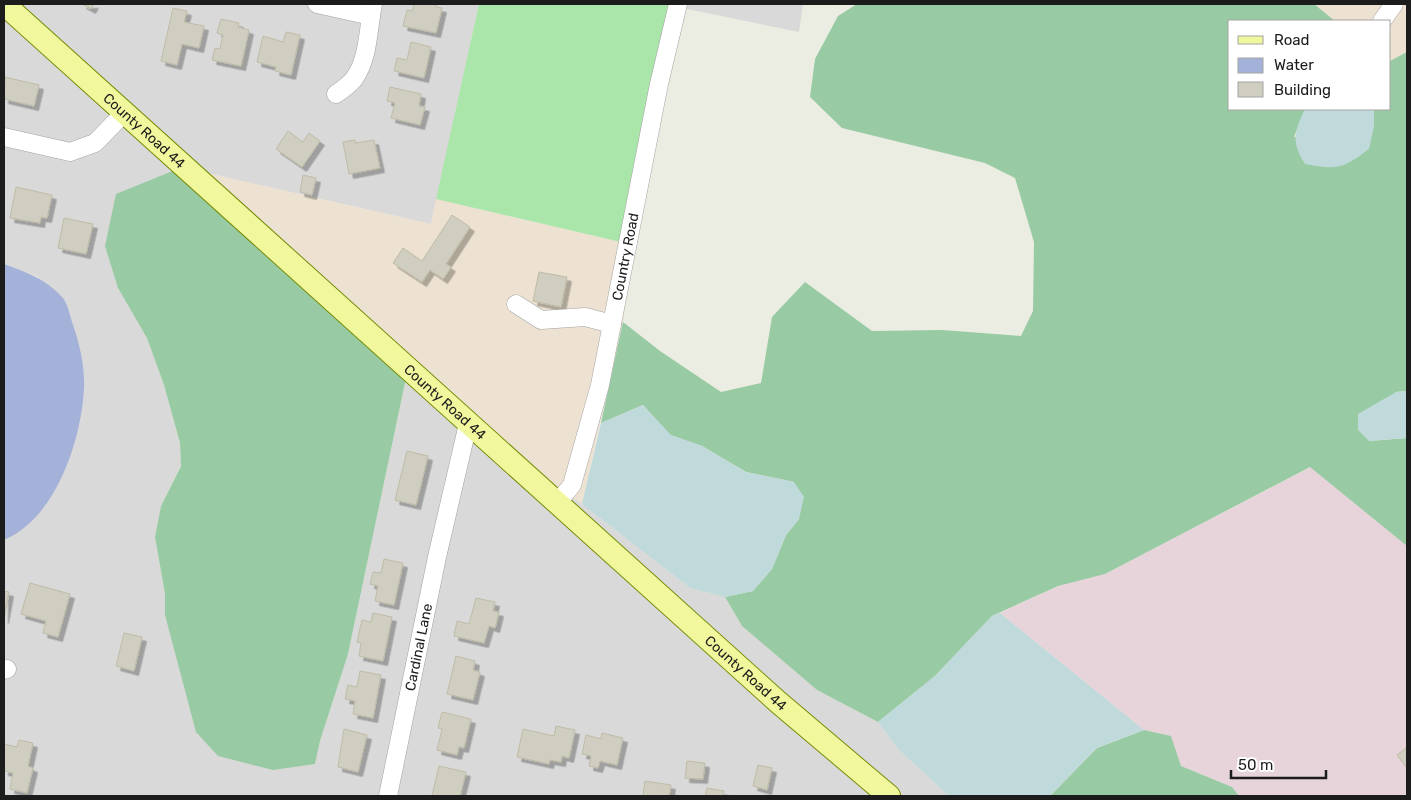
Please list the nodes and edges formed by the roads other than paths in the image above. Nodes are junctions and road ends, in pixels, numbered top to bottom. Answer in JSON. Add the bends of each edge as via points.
{"nodes":[{"id":1,"x":4,"y":4,"type":"edge"},
{"id":2,"x":317,"y":4,"type":"edge"},
{"id":3,"x":678,"y":4,"type":"edge"},
{"id":4,"x":1394,"y":4,"type":"edge"},
{"id":5,"x":372,"y":10,"type":"edge"},
{"id":6,"x":1383,"y":20,"type":"edge"},
{"id":7,"x":336,"y":94,"type":"dead end"},
{"id":8,"x":126,"y":112,"type":"junction"},
{"id":9,"x":4,"y":137,"type":"edge"},
{"id":10,"x":516,"y":304,"type":"dead end"},
{"id":11,"x":612,"y":324,"type":"junction"},
{"id":12,"x":468,"y":424,"type":"junction"},
{"id":13,"x":557,"y":503,"type":"junction"},
{"id":14,"x":388,"y":796,"type":"edge"},
{"id":15,"x":889,"y":796,"type":"edge"}],
"edges":[{"from":1,"to":8,"type":"main road","name":"County Road 44"},
{"from":2,"to":5,"type":"street"},
{"from":3,"to":11,"type":"street","name":"Country Road"},
{"from":4,"to":6,"type":"street"},
{"from":5,"to":7,"type":"street","via":[[360,67],[353,80]]},
{"from":8,"to":9,"type":"street","via":[[95,143],[70,152]]},
{"from":8,"to":12,"type":"main road","name":"County Road 44"},
{"from":10,"to":11,"type":"street","via":[[541,320],[586,316]]},
{"from":11,"to":13,"type":"street","name":"Country Road","via":[[584,446],[572,485]]},
{"from":12,"to":13,"type":"main road","name":"County Road 44"},
{"from":12,"to":14,"type":"street","name":"Cardinal Lane"},
{"from":13,"to":15,"type":"main road","name":"County Road 44","via":[[778,702]]}]}
